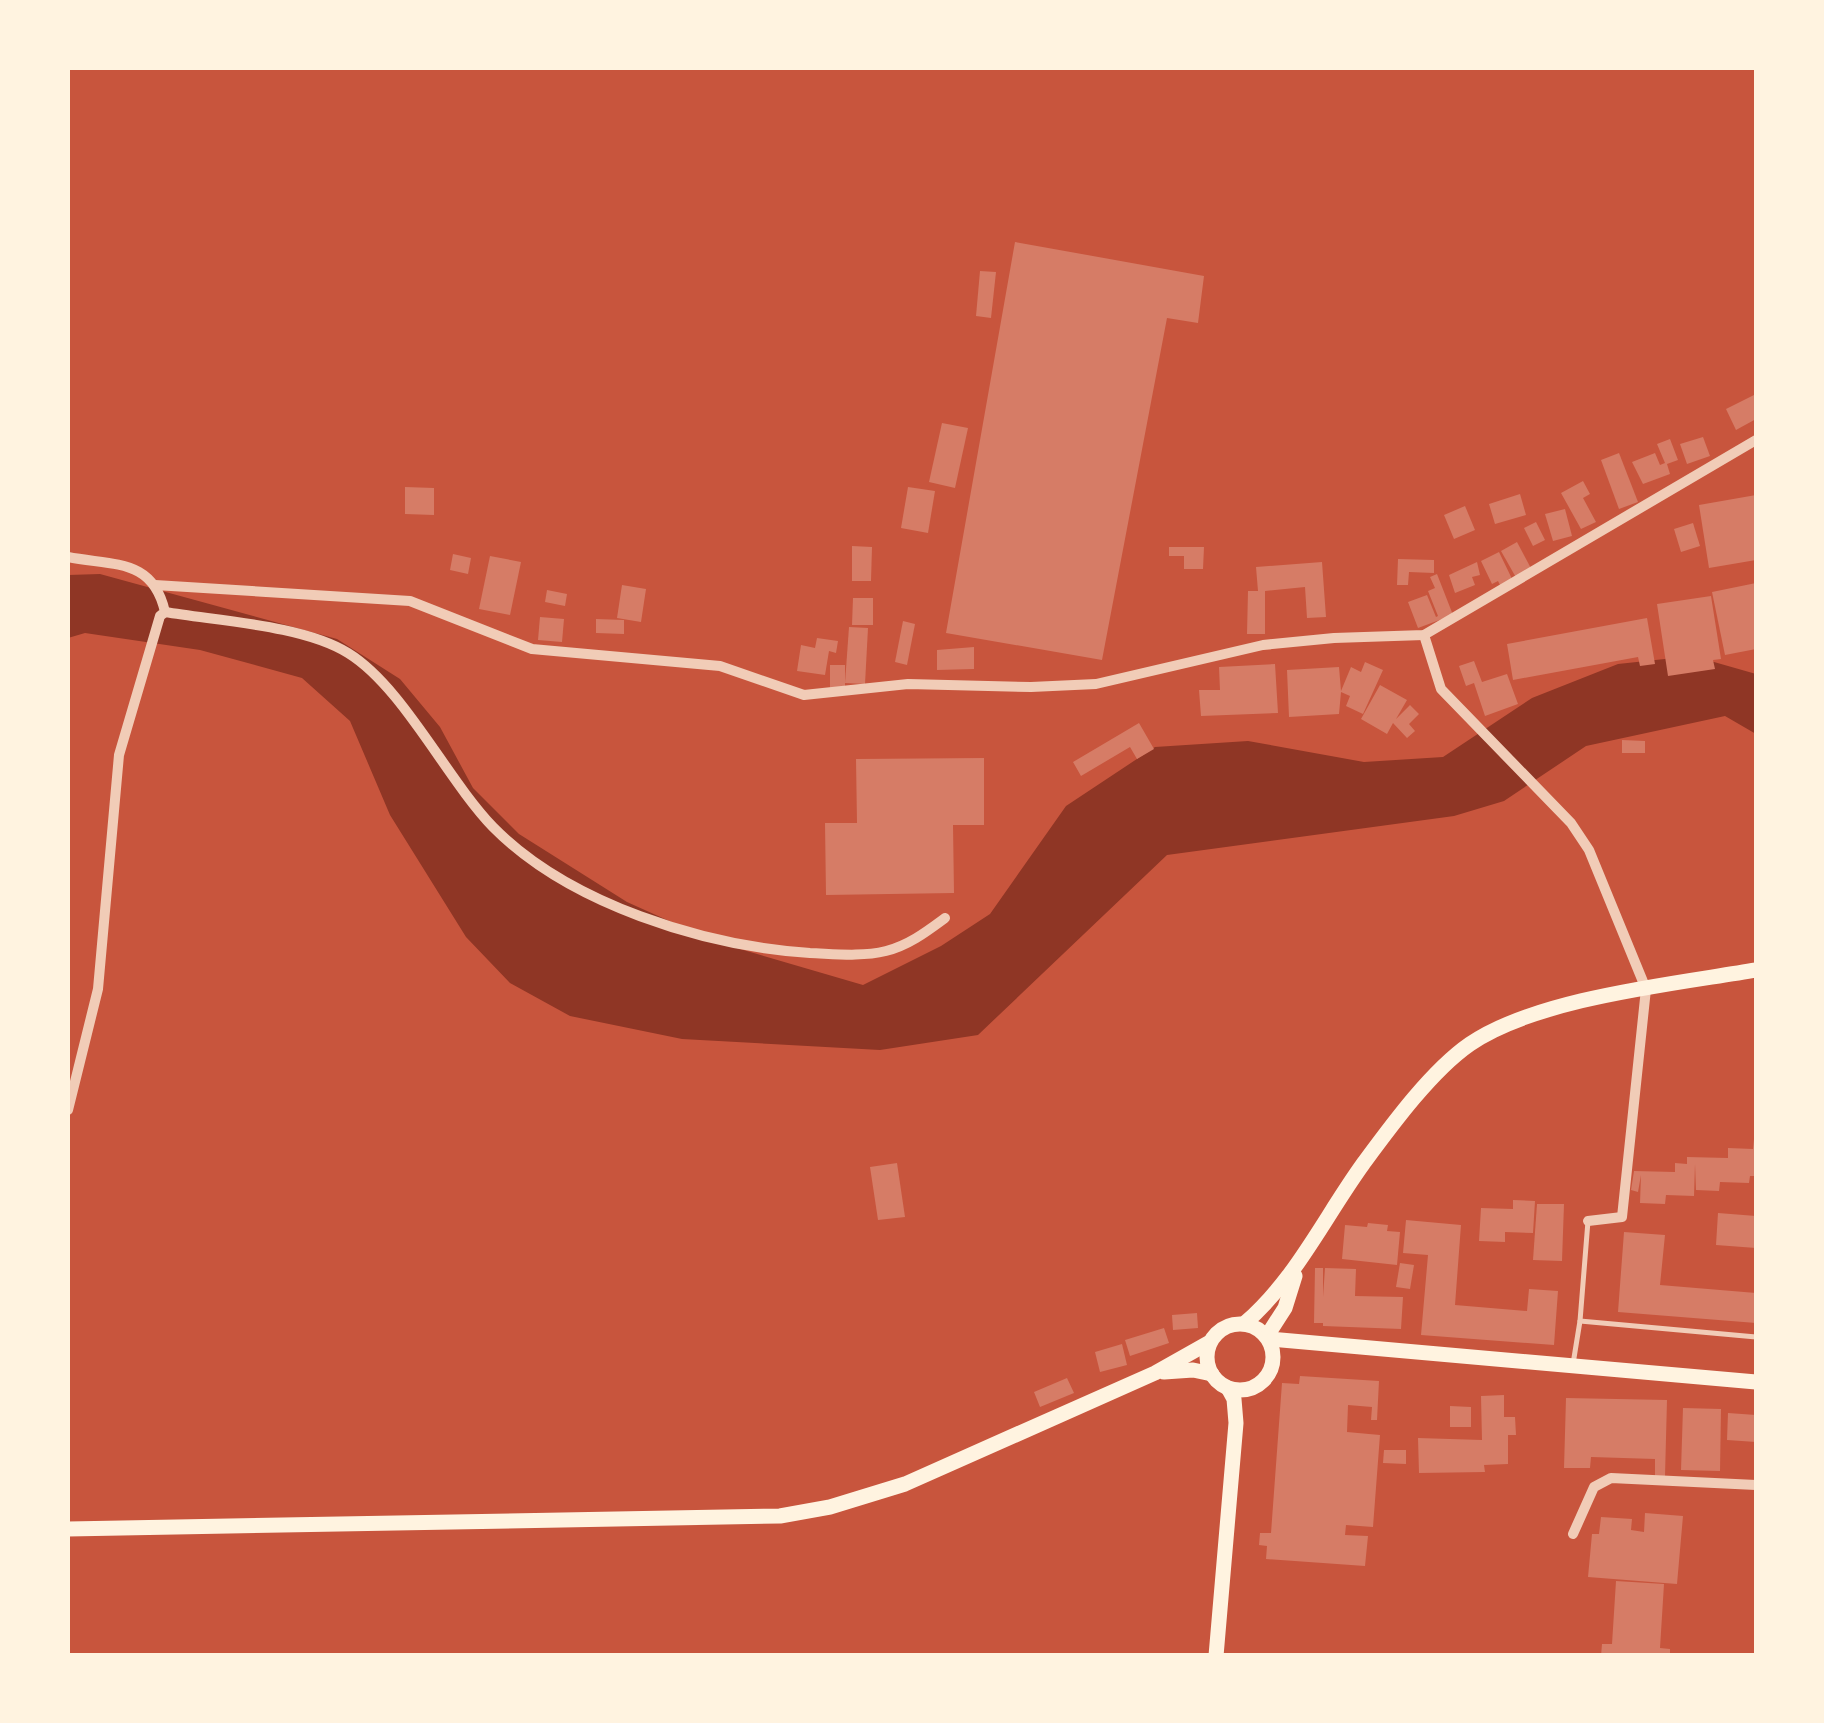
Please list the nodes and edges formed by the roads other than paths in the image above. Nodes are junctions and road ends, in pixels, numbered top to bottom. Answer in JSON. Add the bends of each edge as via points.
{"nodes":[{"id":1,"x":1756,"y":440,"type":"edge"},
{"id":2,"x":68,"y":557,"type":"edge"},
{"id":3,"x":154,"y":584,"type":"junction"},
{"id":4,"x":162,"y":614,"type":"junction"},
{"id":5,"x":1424,"y":635,"type":"junction"},
{"id":6,"x":945,"y":918,"type":"dead end"},
{"id":7,"x":1756,"y":970,"type":"edge"},
{"id":8,"x":1646,"y":989,"type":"junction"},
{"id":9,"x":68,"y":1110,"type":"edge"},
{"id":10,"x":1588,"y":1221,"type":"joint"},
{"id":11,"x":1301,"y":1258,"type":"junction"},
{"id":12,"x":1580,"y":1320,"type":"junction"},
{"id":13,"x":1245,"y":1323,"type":"junction"},
{"id":14,"x":1268,"y":1337,"type":"junction"},
{"id":15,"x":1756,"y":1337,"type":"edge"},
{"id":16,"x":1210,"y":1342,"type":"junction"},
{"id":17,"x":1317,"y":1344,"type":"junction"},
{"id":18,"x":1273,"y":1362,"type":"junction"},
{"id":19,"x":1572,"y":1364,"type":"junction"},
{"id":20,"x":1155,"y":1373,"type":"junction"},
{"id":21,"x":1212,"y":1374,"type":"junction"},
{"id":22,"x":1756,"y":1382,"type":"edge"},
{"id":23,"x":1254,"y":1387,"type":"junction"},
{"id":24,"x":1228,"y":1388,"type":"junction"},
{"id":25,"x":1236,"y":1423,"type":"junction"},
{"id":26,"x":1756,"y":1486,"type":"edge"},
{"id":27,"x":68,"y":1529,"type":"edge"},
{"id":28,"x":1574,"y":1534,"type":"dead end"},
{"id":29,"x":1216,"y":1656,"type":"edge"}],
"edges":[{"from":1,"to":5,"type":"street"},
{"from":2,"to":3,"type":"street","via":[[139,570]]},
{"from":3,"to":4,"type":"street"},
{"from":3,"to":5,"type":"street","via":[[410,601],[532,649],[720,666],[804,696],[908,684],[1096,684],[1263,645]]},
{"from":4,"to":6,"type":"street","via":[[304,635],[352,656],[378,678],[514,846],[563,881],[617,906],[740,945],[854,956],[900,946]]},
{"from":4,"to":9,"type":"street","via":[[119,755],[98,989]]},
{"from":5,"to":8,"type":"street","via":[[1442,689],[1572,823],[1589,850]]},
{"from":7,"to":8,"type":"main road"},
{"from":8,"to":10,"type":"street","via":[[1622,1217]]},
{"from":8,"to":11,"type":"main road","via":[[1508,1022],[1468,1046],[1364,1163]]},
{"from":10,"to":12,"type":"lane"},
{"from":11,"to":13,"type":"main road"},
{"from":11,"to":14,"type":"main road","via":[[1286,1308]]},
{"from":12,"to":15,"type":"lane"},
{"from":12,"to":19,"type":"lane"},
{"from":13,"to":14,"type":"main road"},
{"from":13,"to":16,"type":"main road","via":[[1225,1326]]},
{"from":14,"to":17,"type":"main road"},
{"from":14,"to":18,"type":"main road"},
{"from":16,"to":20,"type":"main road"},
{"from":16,"to":21,"type":"main road"},
{"from":17,"to":18,"type":"main road"},
{"from":17,"to":19,"type":"main road"},
{"from":18,"to":23,"type":"main road"},
{"from":19,"to":22,"type":"main road"},
{"from":20,"to":21,"type":"main road"},
{"from":20,"to":27,"type":"main road","via":[[905,1484],[780,1516]]},
{"from":21,"to":24,"type":"main road"},
{"from":23,"to":24,"type":"main road"},
{"from":23,"to":25,"type":"main road"},
{"from":24,"to":25,"type":"main road"},
{"from":25,"to":29,"type":"main road"},
{"from":26,"to":28,"type":"street","via":[[1611,1478],[1594,1487]]}]}
